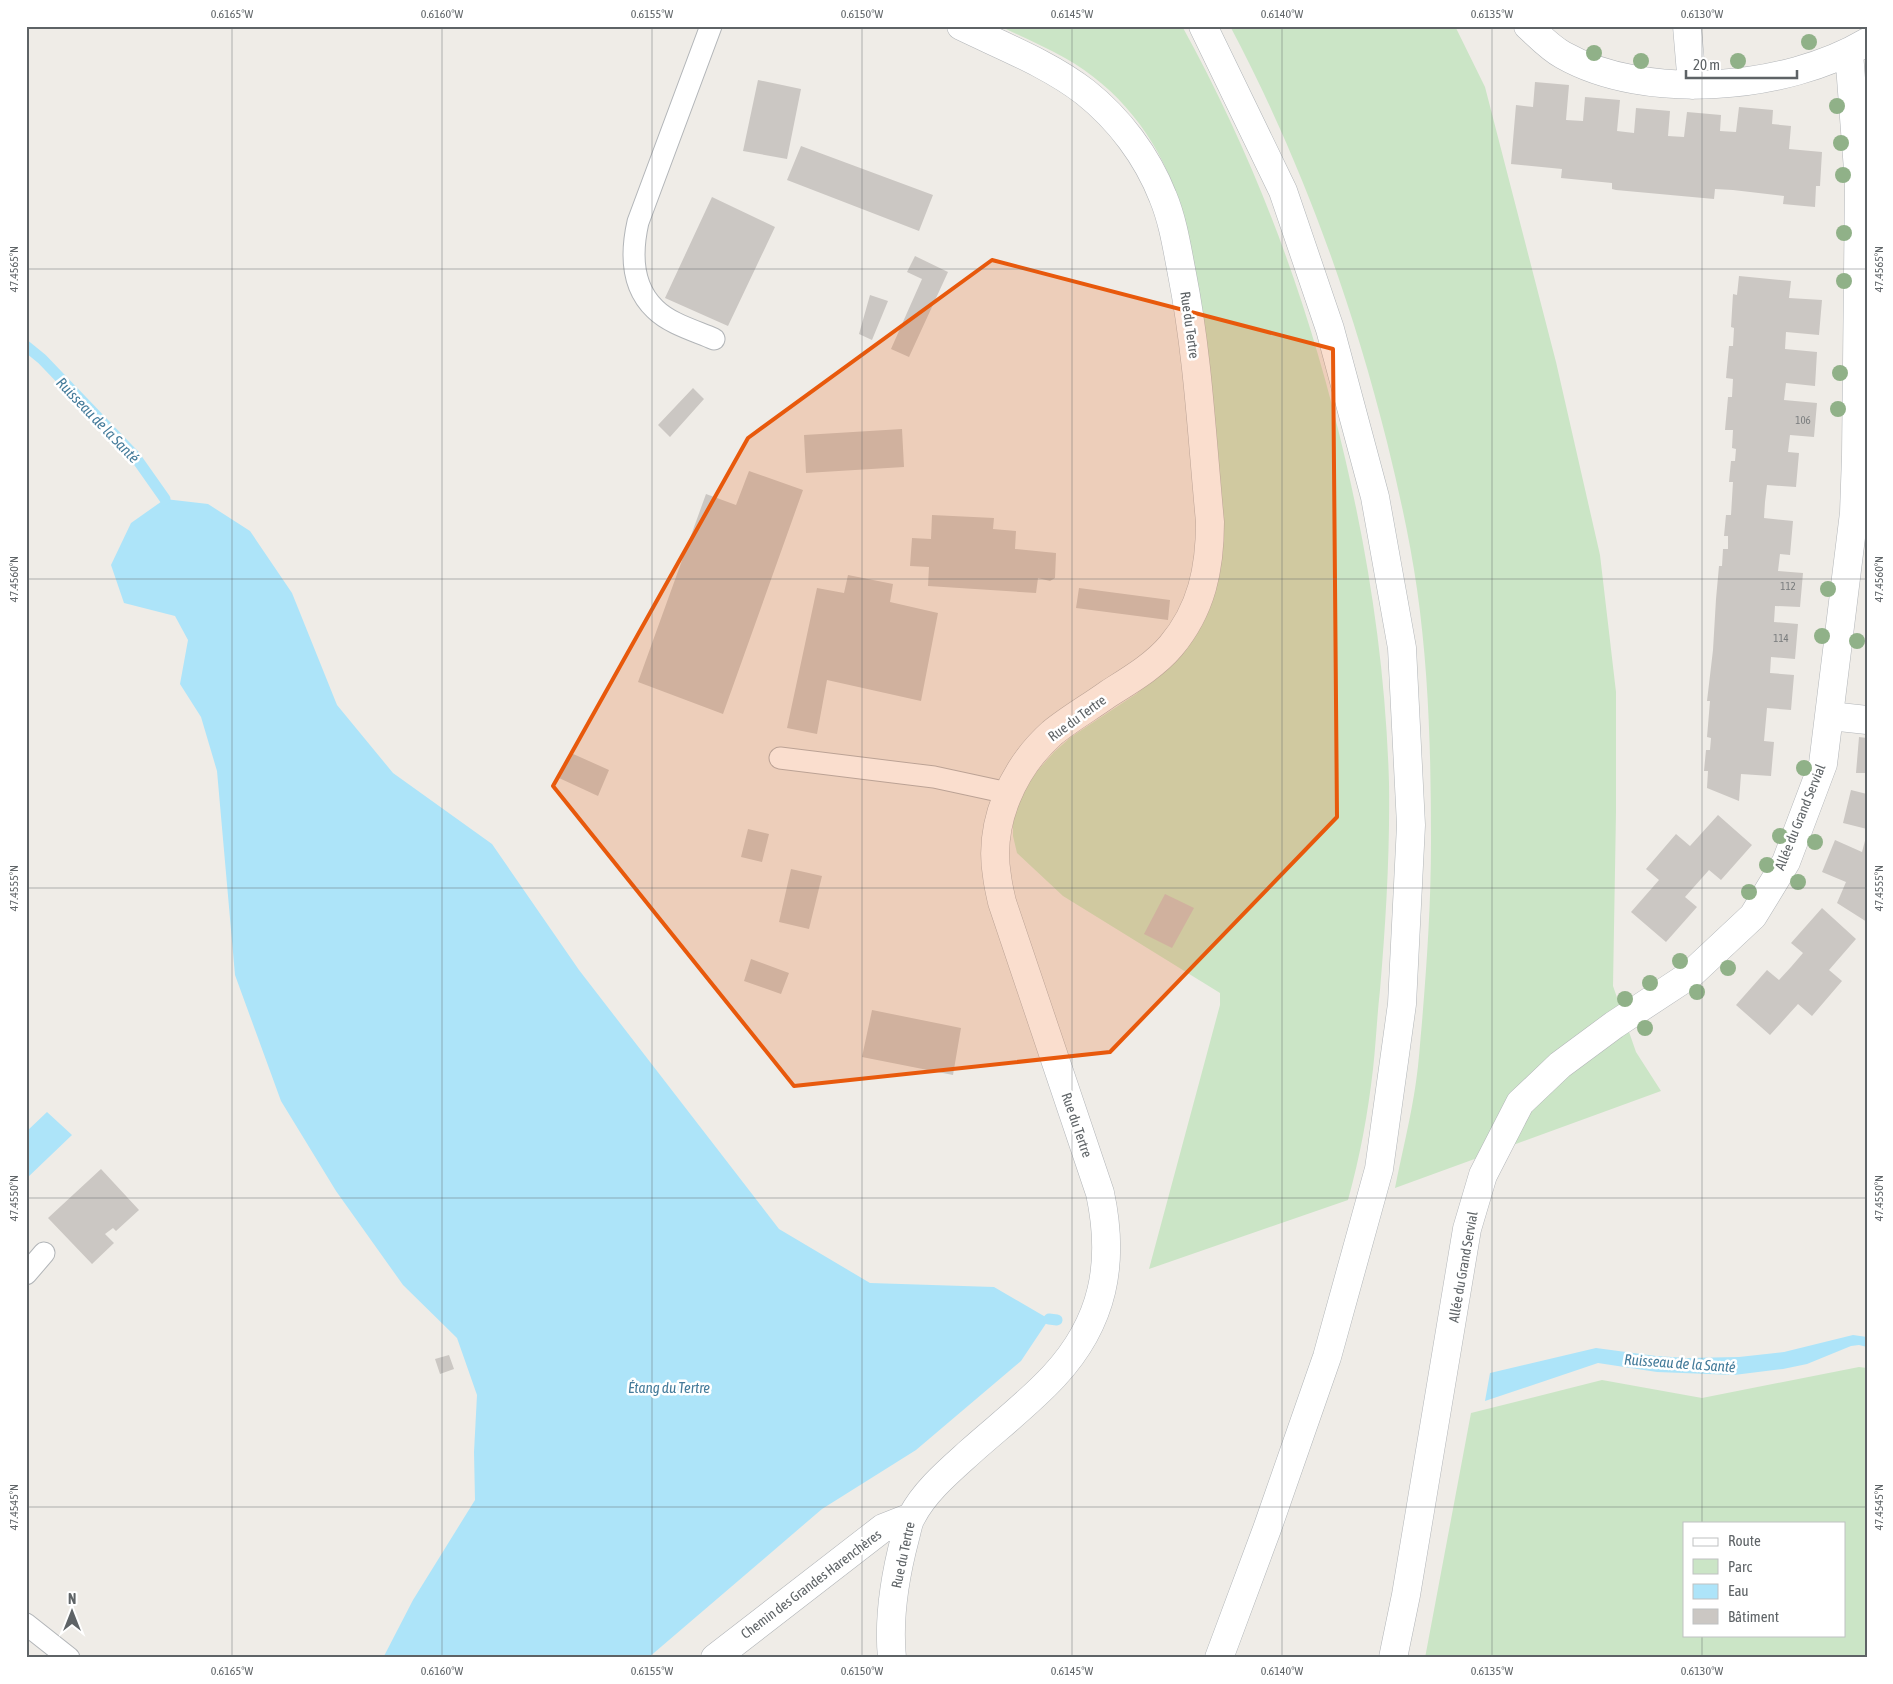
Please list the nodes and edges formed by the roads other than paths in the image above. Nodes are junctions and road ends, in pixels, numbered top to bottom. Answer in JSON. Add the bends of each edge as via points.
{"nodes":[{"id":1,"x":711,"y":26,"type":"edge"},
{"id":2,"x":961,"y":26,"type":"edge"},
{"id":3,"x":1203,"y":26,"type":"edge"},
{"id":4,"x":1528,"y":26,"type":"edge"},
{"id":5,"x":1687,"y":26,"type":"edge"},
{"id":6,"x":1858,"y":47,"type":"edge"},
{"id":7,"x":1692,"y":85,"type":"junction"},
{"id":8,"x":714,"y":339,"type":"dead end"},
{"id":9,"x":1860,"y":513,"type":"edge"},
{"id":10,"x":1830,"y":716,"type":"junction"},
{"id":11,"x":1867,"y":720,"type":"edge"},
{"id":12,"x":780,"y":758,"type":"dead end"},
{"id":13,"x":1008,"y":793,"type":"junction"},
{"id":14,"x":44,"y":1253,"type":"dead end"},
{"id":15,"x":26,"y":1274,"type":"edge"},
{"id":16,"x":911,"y":1517,"type":"junction"},
{"id":17,"x":26,"y":1624,"type":"edge"},
{"id":18,"x":69,"y":1658,"type":"edge"},
{"id":19,"x":715,"y":1658,"type":"edge"},
{"id":20,"x":892,"y":1658,"type":"edge"},
{"id":21,"x":1219,"y":1658,"type":"edge"},
{"id":22,"x":1394,"y":1658,"type":"edge"}],
"edges":[{"from":1,"to":8,"type":"lane","via":[[633,243],[634,265],[645,297],[656,310],[672,320]]},
{"from":2,"to":13,"type":"street","name":"Rue du Tertre","via":[[1058,74],[1084,92],[1108,112],[1148,165],[1174,232],[1190,316],[1210,522],[1205,581],[1195,609],[1171,646],[1156,662],[1053,732],[1035,750]]},
{"from":3,"to":21,"type":"street","via":[[1283,191],[1330,329],[1372,488],[1402,648],[1411,825],[1402,1004],[1379,1169],[1327,1357]]},
{"from":4,"to":7,"type":"street","name":"Allée du Grand Servial","via":[[1561,55],[1589,68],[1653,84]]},
{"from":5,"to":7,"type":"street"},
{"from":6,"to":7,"type":"street","name":"Allée du Grand Servial","via":[[1767,78]]},
{"from":6,"to":9,"type":"street","name":"Allée du Grand Servial"},
{"from":9,"to":10,"type":"street","name":"Allée du Grand Servial"},
{"from":10,"to":11,"type":"street"},
{"from":10,"to":22,"type":"street","name":"Allée du Grand Servial","via":[[1823,764],[1786,862],[1753,916],[1690,975],[1560,1065],[1520,1103],[1483,1175],[1467,1230]]},
{"from":12,"to":13,"type":"lane","via":[[934,777]]},
{"from":13,"to":16,"type":"street","name":"Rue du Tertre","via":[[999,820],[996,875],[1002,902],[1100,1193],[1106,1220],[1105,1275],[1087,1329],[1072,1354],[1054,1376],[935,1484]]},
{"from":14,"to":15,"type":"lane"},
{"from":16,"to":19,"type":"street","name":"Chemin des Grandes Harenchères","via":[[883,1528]]},
{"from":16,"to":20,"type":"street","name":"Rue du Tertre","via":[[891,1616]]},
{"from":17,"to":18,"type":"lane"}]}
